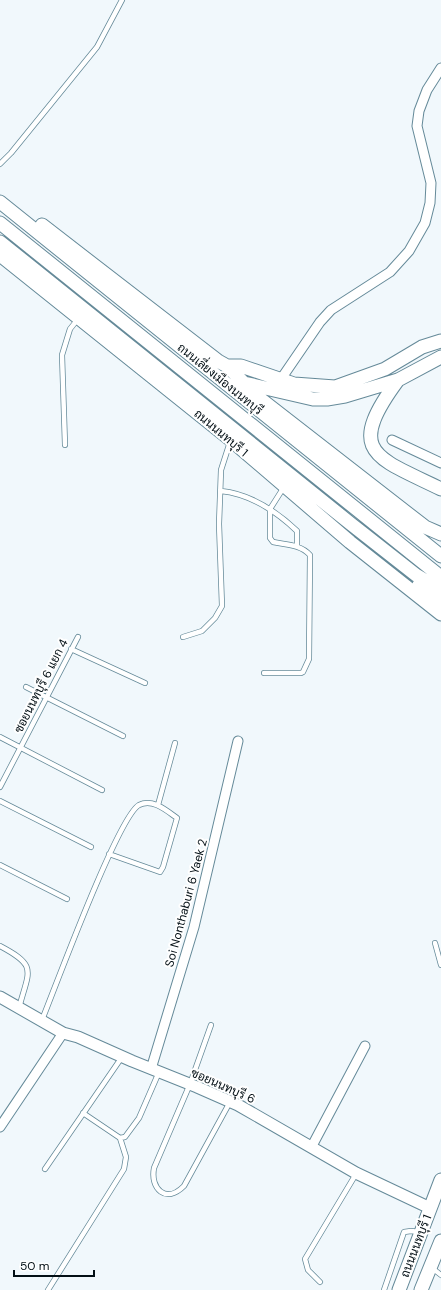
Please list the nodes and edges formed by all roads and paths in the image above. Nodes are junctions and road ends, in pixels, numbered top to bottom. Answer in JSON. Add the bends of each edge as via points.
{"nodes":[{"id":1,"x":122,"y":0,"type":"edge"},
{"id":2,"x":441,"y":68,"type":"edge"},
{"id":3,"x":0,"y":164,"type":"edge"},
{"id":4,"x":436,"y":183,"type":"edge"},
{"id":5,"x":0,"y":194,"type":"edge"},
{"id":6,"x":0,"y":202,"type":"edge"},
{"id":7,"x":0,"y":223,"type":"edge"},
{"id":8,"x":0,"y":242,"type":"edge"},
{"id":9,"x":0,"y":255,"type":"edge"},
{"id":10,"x":79,"y":318,"type":"junction"},
{"id":11,"x":441,"y":341,"type":"edge"},
{"id":12,"x":441,"y":357,"type":"edge"},
{"id":13,"x":227,"y":366,"type":"junction"},
{"id":14,"x":281,"y":379,"type":"junction"},
{"id":15,"x":398,"y":380,"type":"junction"},
{"id":16,"x":244,"y":383,"type":"junction"},
{"id":17,"x":231,"y":440,"type":"junction"},
{"id":18,"x":392,"y":440,"type":"dead end"},
{"id":19,"x":65,"y":445,"type":"dead end"},
{"id":20,"x":441,"y":463,"type":"edge"},
{"id":21,"x":284,"y":487,"type":"junction"},
{"id":22,"x":441,"y":489,"type":"edge"},
{"id":23,"x":221,"y":491,"type":"junction"},
{"id":24,"x":270,"y":509,"type":"junction"},
{"id":25,"x":351,"y":524,"type":"junction"},
{"id":26,"x":441,"y":534,"type":"edge"},
{"id":27,"x":297,"y":546,"type":"junction"},
{"id":28,"x":441,"y":556,"type":"edge"},
{"id":29,"x":441,"y":577,"type":"edge"},
{"id":30,"x":441,"y":590,"type":"edge"},
{"id":31,"x":441,"y":602,"type":"edge"},
{"id":32,"x":441,"y":614,"type":"edge"},
{"id":33,"x":78,"y":637,"type":"dead end"},
{"id":34,"x":183,"y":637,"type":"dead end"},
{"id":35,"x":71,"y":649,"type":"junction"},
{"id":36,"x":264,"y":674,"type":"dead end"},
{"id":37,"x":145,"y":683,"type":"dead end"},
{"id":38,"x":26,"y":687,"type":"dead end"},
{"id":39,"x":46,"y":698,"type":"junction"},
{"id":40,"x":123,"y":736,"type":"dead end"},
{"id":41,"x":0,"y":737,"type":"edge"},
{"id":42,"x":238,"y":741,"type":"dead end"},
{"id":43,"x":175,"y":743,"type":"dead end"},
{"id":44,"x":21,"y":748,"type":"junction"},
{"id":45,"x":0,"y":787,"type":"edge"},
{"id":46,"x":102,"y":790,"type":"dead end"},
{"id":47,"x":0,"y":800,"type":"edge"},
{"id":48,"x":158,"y":805,"type":"junction"},
{"id":49,"x":90,"y":847,"type":"dead end"},
{"id":50,"x":109,"y":854,"type":"junction"},
{"id":51,"x":0,"y":865,"type":"edge"},
{"id":52,"x":67,"y":899,"type":"dead end"},
{"id":53,"x":436,"y":943,"type":"dead end"},
{"id":54,"x":0,"y":946,"type":"edge"},
{"id":55,"x":441,"y":965,"type":"edge"},
{"id":56,"x":0,"y":998,"type":"edge"},
{"id":57,"x":19,"y":1008,"type":"junction"},
{"id":58,"x":42,"y":1020,"type":"junction"},
{"id":59,"x":211,"y":1026,"type":"dead end"},
{"id":60,"x":63,"y":1033,"type":"junction"},
{"id":61,"x":365,"y":1046,"type":"dead end"},
{"id":62,"x":122,"y":1057,"type":"junction"},
{"id":63,"x":155,"y":1071,"type":"junction"},
{"id":64,"x":190,"y":1084,"type":"junction"},
{"id":65,"x":230,"y":1102,"type":"junction"},
{"id":66,"x":83,"y":1113,"type":"junction"},
{"id":67,"x":0,"y":1127,"type":"edge"},
{"id":68,"x":120,"y":1138,"type":"junction"},
{"id":69,"x":312,"y":1146,"type":"junction"},
{"id":70,"x":46,"y":1169,"type":"dead end"},
{"id":71,"x":356,"y":1173,"type":"junction"},
{"id":72,"x":441,"y":1180,"type":"edge"},
{"id":73,"x":430,"y":1208,"type":"junction"},
{"id":74,"x":421,"y":1233,"type":"junction"},
{"id":75,"x":441,"y":1241,"type":"edge"},
{"id":76,"x":436,"y":1271,"type":"edge"},
{"id":77,"x":320,"y":1282,"type":"dead end"},
{"id":78,"x":48,"y":1290,"type":"edge"},
{"id":79,"x":384,"y":1290,"type":"edge"},
{"id":80,"x":399,"y":1290,"type":"edge"},
{"id":81,"x":421,"y":1290,"type":"edge"}],
"edges":[{"from":1,"to":3,"type":"lane","via":[[97,47]]},
{"from":2,"to":4,"type":"street","via":[[427,90],[419,111],[417,126]]},
{"from":4,"to":14,"type":"street","via":[[425,223],[410,251],[390,272],[331,310]]},
{"from":5,"to":13,"type":"main road"},
{"from":6,"to":28,"type":"main road","name":"ถนนเลี่ยงเมืองนนทบุรี"},
{"from":7,"to":29,"type":"main road","name":"ถนนเลี่ยงเมืองนนทบุรี"},
{"from":8,"to":25,"type":"main road"},
{"from":9,"to":10,"type":"main road","name":"ถนนนนทบุรี 1"},
{"from":10,"to":17,"type":"main road","name":"ถนนนนทบุรี 1"},
{"from":10,"to":19,"type":"lane","via":[[70,329],[62,355]]},
{"from":11,"to":14,"type":"main road","via":[[422,347],[385,369],[335,387],[294,384]]},
{"from":12,"to":15,"type":"main road"},
{"from":13,"to":14,"type":"main road","via":[[241,366]]},
{"from":13,"to":16,"type":"main road"},
{"from":15,"to":16,"type":"main road","via":[[327,400]]},
{"from":15,"to":22,"type":"main road","via":[[375,415],[370,432],[371,442],[384,461]]},
{"from":16,"to":26,"type":"main road","via":[[425,527]]},
{"from":17,"to":21,"type":"main road","name":"ถนนนนทบุรี 1"},
{"from":17,"to":23,"type":"lane","via":[[220,470]]},
{"from":18,"to":20,"type":"street"},
{"from":21,"to":24,"type":"lane"},
{"from":21,"to":32,"type":"main road","name":"ถนนนนทบุรี 1"},
{"from":23,"to":24,"type":"lane","via":[[236,492]]},
{"from":23,"to":34,"type":"lane","via":[[219,524],[222,606],[215,618],[202,631]]},
{"from":24,"to":27,"type":"lane","via":[[297,531]]},
{"from":24,"to":27,"type":"lane","via":[[270,538],[273,542]]},
{"from":25,"to":30,"type":"main road","via":[[416,575]]},
{"from":25,"to":31,"type":"main road","via":[[414,582]]},
{"from":27,"to":36,"type":"lane","via":[[310,555],[309,659],[304,672],[301,673]]},
{"from":33,"to":35,"type":"lane","name":"ซอยนนทบุรี 6 แยก 4"},
{"from":35,"to":37,"type":"lane"},
{"from":35,"to":39,"type":"lane","name":"ซอยนนทบุรี 6 แยก 4"},
{"from":38,"to":39,"type":"lane"},
{"from":39,"to":40,"type":"lane"},
{"from":39,"to":44,"type":"lane","name":"ซอยนนทบุรี 6 แยก 4"},
{"from":41,"to":44,"type":"lane"},
{"from":42,"to":63,"type":"street","name":"Soi Nonthaburi 6 Yaek 2","via":[[194,927]]},
{"from":43,"to":48,"type":"lane"},
{"from":44,"to":45,"type":"lane","name":"ซอยนนทบุรี 6 แยก 4"},
{"from":44,"to":46,"type":"lane"},
{"from":47,"to":49,"type":"lane"},
{"from":48,"to":50,"type":"lane","via":[[146,803],[132,811]]},
{"from":48,"to":50,"type":"lane","via":[[178,818],[161,872]]},
{"from":50,"to":58,"type":"lane"},
{"from":51,"to":52,"type":"lane"},
{"from":53,"to":55,"type":"lane"},
{"from":54,"to":57,"type":"lane","via":[[21,957],[27,965],[28,973]]},
{"from":56,"to":57,"type":"street","name":"ซอยนนทบุรี 6"},
{"from":57,"to":58,"type":"street","name":"ซอยนนทบุรี 6"},
{"from":58,"to":60,"type":"street","name":"ซอยนนทบุรี 6"},
{"from":59,"to":64,"type":"lane"},
{"from":60,"to":62,"type":"street","name":"ซอยนนทบุรี 6"},
{"from":60,"to":67,"type":"street"},
{"from":61,"to":69,"type":"street"},
{"from":62,"to":63,"type":"street","name":"ซอยนนทบุรี 6"},
{"from":62,"to":66,"type":"lane"},
{"from":63,"to":64,"type":"street","name":"ซอยนนทบุรี 6"},
{"from":63,"to":68,"type":"lane","via":[[139,1118],[125,1137]]},
{"from":64,"to":65,"type":"street","name":"ซอยนนทบุรี 6"},
{"from":64,"to":65,"type":"lane","via":[[154,1168],[153,1181],[161,1192],[171,1195],[184,1186]]},
{"from":65,"to":69,"type":"street","name":"ซอยนนทบุรี 6"},
{"from":66,"to":68,"type":"lane"},
{"from":66,"to":70,"type":"lane"},
{"from":68,"to":78,"type":"lane","via":[[126,1157],[124,1169]]},
{"from":69,"to":71,"type":"street","name":"ซอยนนทบุรี 6"},
{"from":71,"to":73,"type":"street","name":"ซอยนนทบุรี 6"},
{"from":71,"to":77,"type":"lane","via":[[305,1259],[308,1270]]},
{"from":72,"to":73,"type":"main road","name":"ถนนนนทบุรี 1"},
{"from":73,"to":74,"type":"main road","name":"ถนนนนทบุรี 1"},
{"from":74,"to":79,"type":"lane","via":[[404,1232]]},
{"from":74,"to":80,"type":"main road","name":"ถนนนนทบุรี 1"},
{"from":75,"to":76,"type":"main road","name":"ถนนนนทบุรี 1"},
{"from":76,"to":81,"type":"main road","name":"ถนนนนทบุรี 1"}]}
